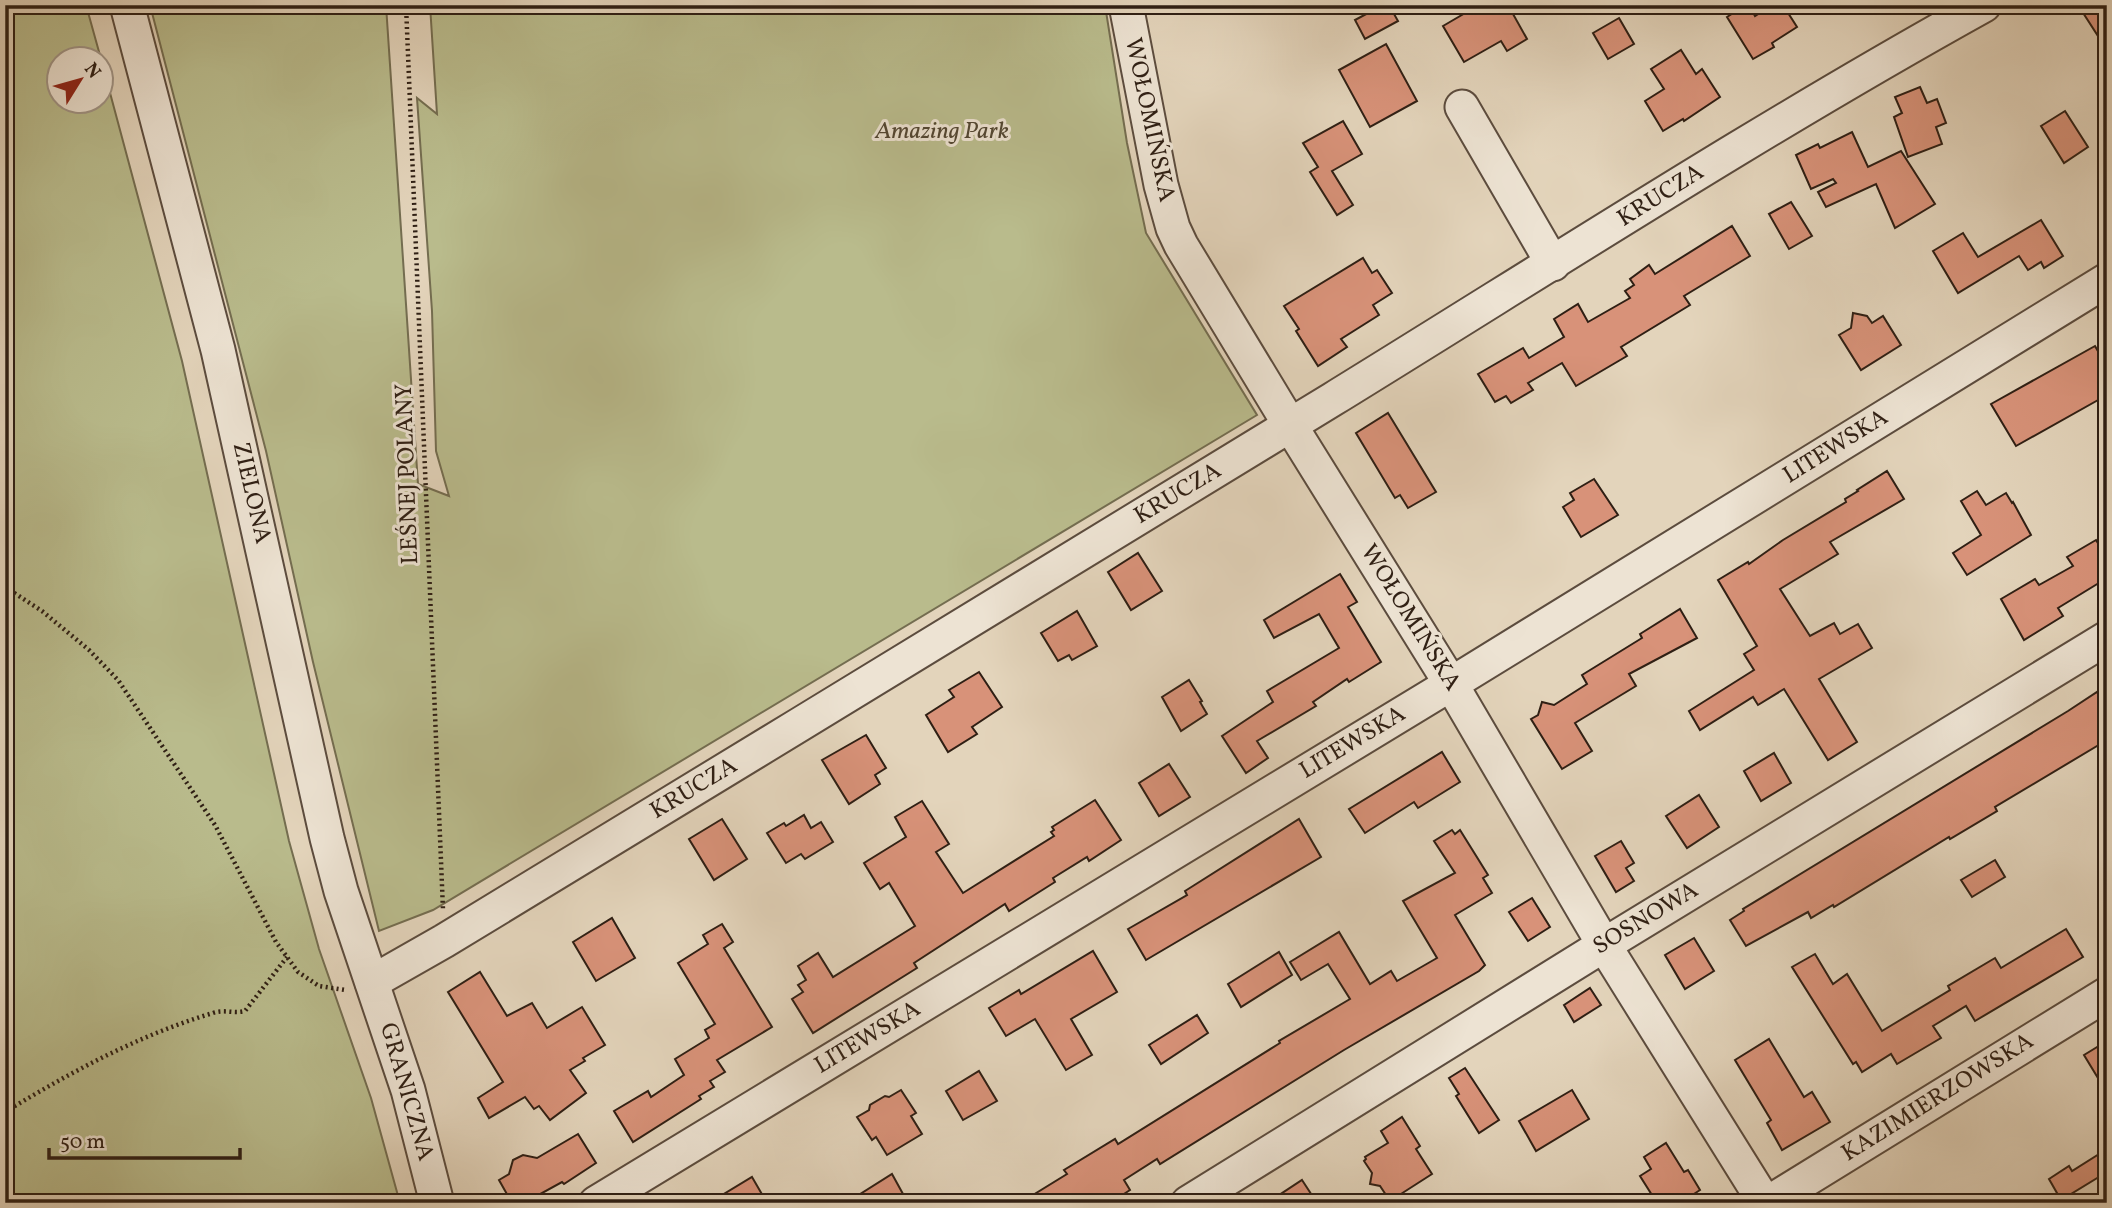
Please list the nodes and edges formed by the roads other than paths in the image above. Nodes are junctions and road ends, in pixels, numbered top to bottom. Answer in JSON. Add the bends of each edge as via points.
{"nodes":[{"id":1,"x":127,"y":5,"type":"edge"},
{"id":2,"x":1126,"y":5,"type":"edge"},
{"id":3,"x":1984,"y":5,"type":"edge"},
{"id":4,"x":1462,"y":107,"type":"dead end"},
{"id":5,"x":1553,"y":264,"type":"junction"},
{"id":6,"x":2107,"y":280,"type":"edge"},
{"id":7,"x":1290,"y":425,"type":"junction"},
{"id":8,"x":2107,"y":638,"type":"edge"},
{"id":9,"x":1451,"y":684,"type":"junction"},
{"id":10,"x":1604,"y":945,"type":"junction"},
{"id":11,"x":372,"y":982,"type":"junction"},
{"id":12,"x":2107,"y":994,"type":"edge"},
{"id":13,"x":437,"y":1203,"type":"edge"},
{"id":14,"x":596,"y":1203,"type":"edge"},
{"id":15,"x":1188,"y":1203,"type":"edge"},
{"id":16,"x":1767,"y":1203,"type":"edge"}],
"edges":[{"from":1,"to":11,"type":"street","name":"ZIELONA","via":[[218,350],[327,838]]},
{"from":2,"to":7,"type":"street","name":"WOŁOMIŃSKA","via":[[1173,228]]},
{"from":3,"to":5,"type":"street","name":"KRUCZA","via":[[1752,138]]},
{"from":4,"to":5,"type":"street"},
{"from":5,"to":7,"type":"street","name":"KRUCZA"},
{"from":6,"to":9,"type":"street","name":"LITEWSKA"},
{"from":7,"to":9,"type":"street","name":"WOŁOMIŃSKA"},
{"from":7,"to":11,"type":"street","name":"KRUCZA"},
{"from":8,"to":10,"type":"street","name":"SOSNOWA"},
{"from":9,"to":10,"type":"street","name":"WOŁOMIŃSKA"},
{"from":9,"to":14,"type":"street","name":"LITEWSKA"},
{"from":10,"to":15,"type":"street","name":"SOSNOWA"},
{"from":10,"to":16,"type":"street","name":"WOŁOMIŃSKA"},
{"from":11,"to":13,"type":"street","name":"GRANICZNA","via":[[408,1090]]},
{"from":12,"to":16,"type":"street","name":"KAZIMIERZOWSKA"}]}
